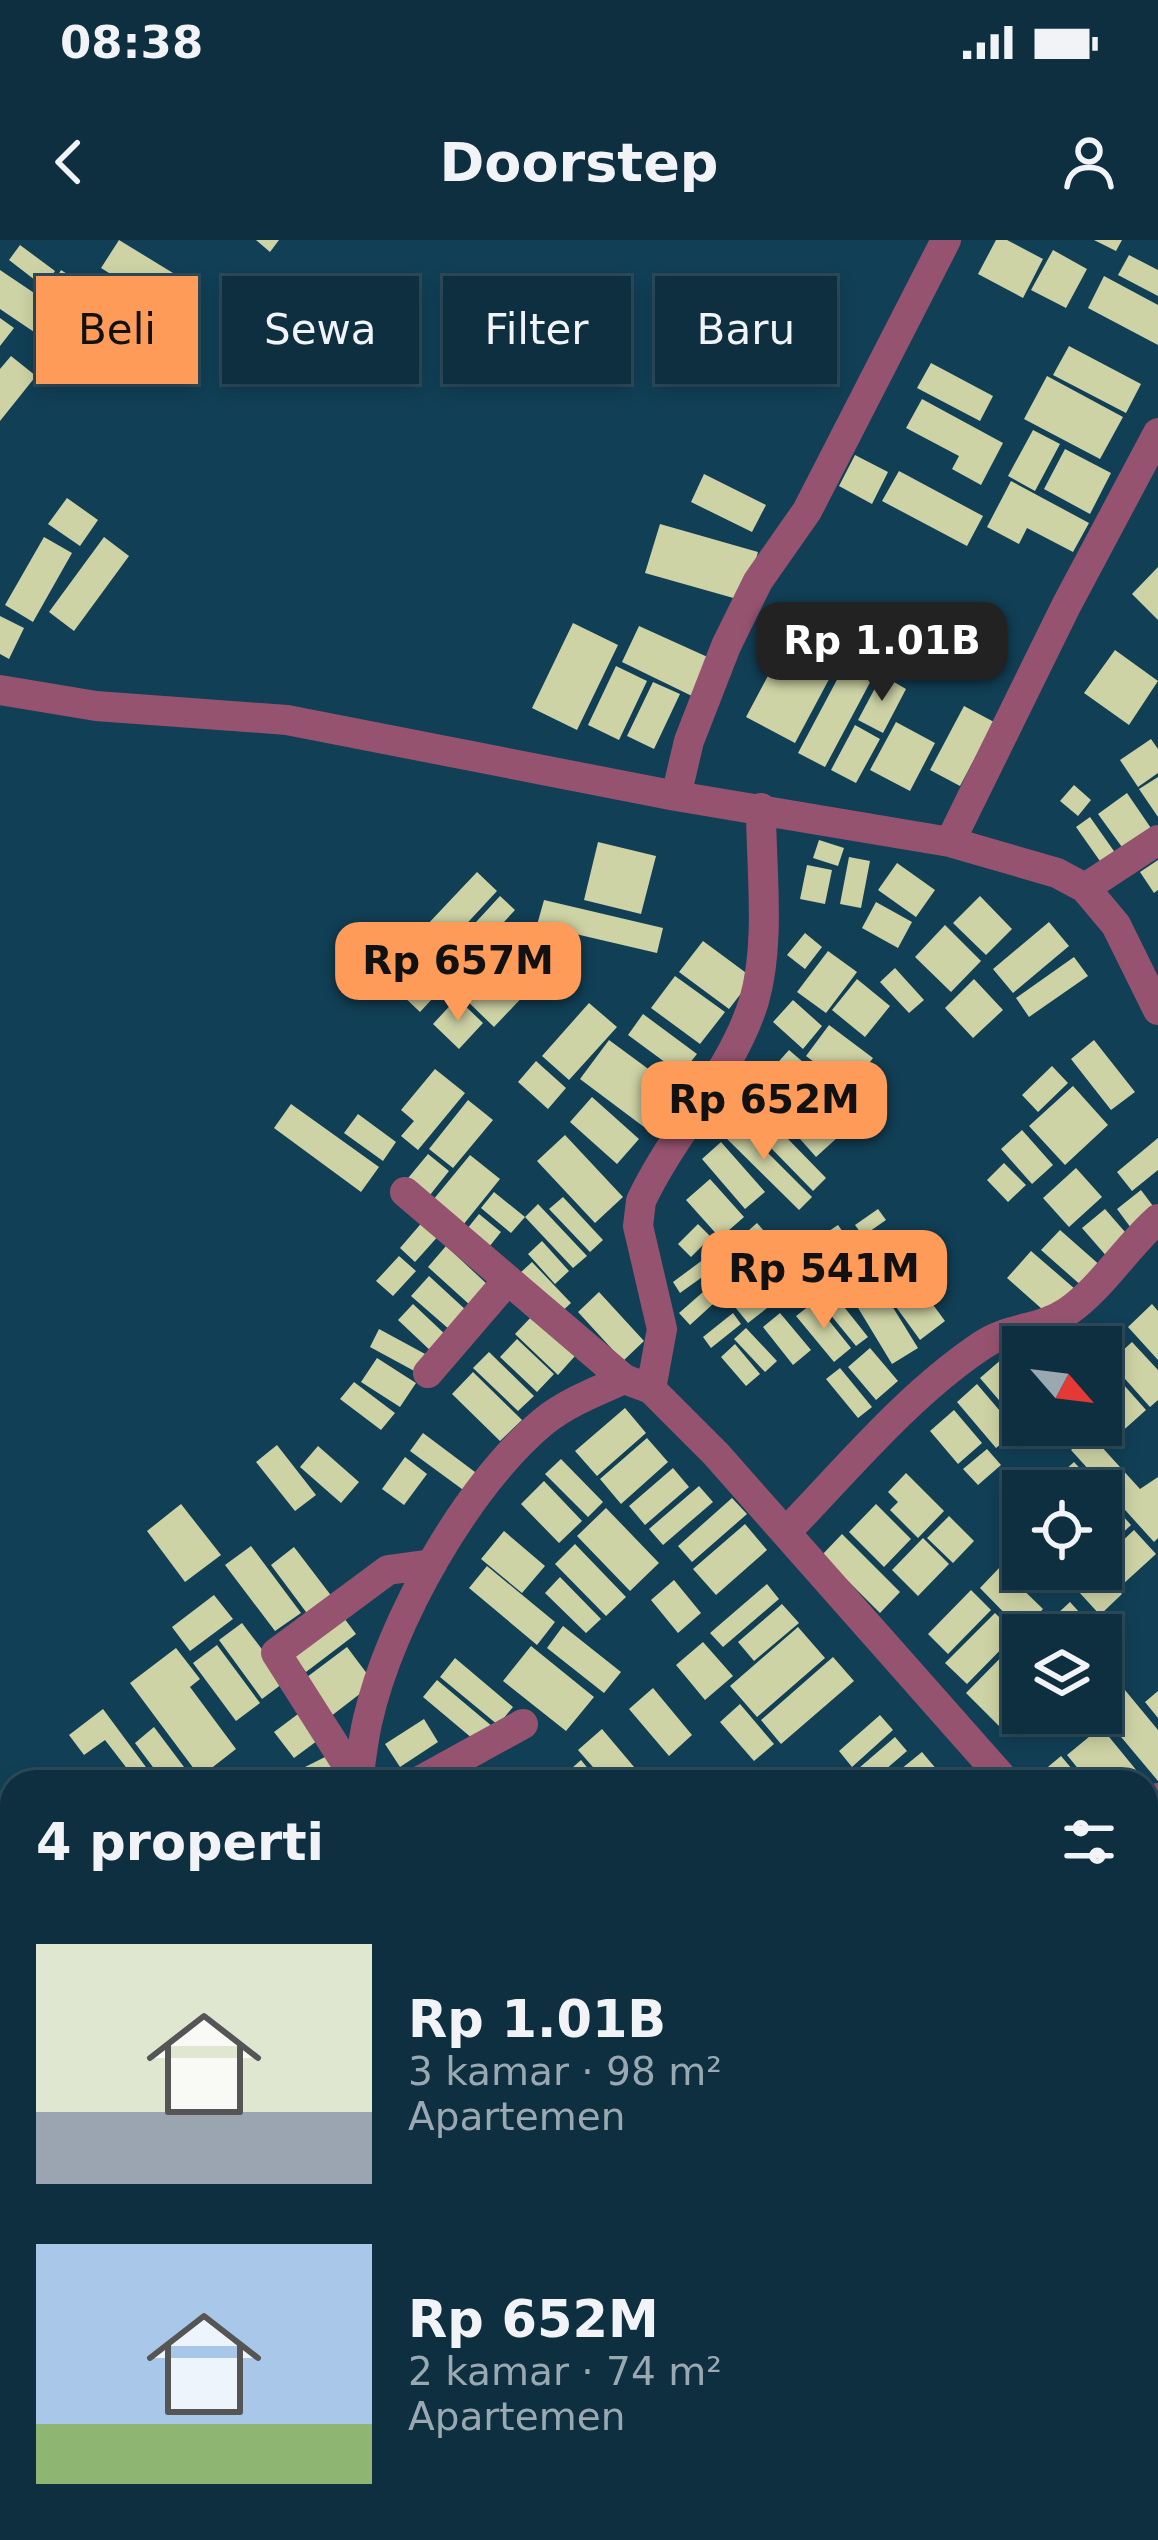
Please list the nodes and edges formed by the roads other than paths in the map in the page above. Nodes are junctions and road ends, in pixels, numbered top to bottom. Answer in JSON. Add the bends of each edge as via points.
{"nodes":[{"id":1,"x":946,"y":240,"type":"edge"},
{"id":2,"x":1158,"y":433,"type":"edge"},
{"id":3,"x":0,"y":690,"type":"edge"},
{"id":4,"x":676,"y":796,"type":"junction"},
{"id":5,"x":761,"y":808,"type":"junction"},
{"id":6,"x":1158,"y":840,"type":"edge"},
{"id":7,"x":950,"y":842,"type":"junction"},
{"id":8,"x":1085,"y":888,"type":"junction"},
{"id":9,"x":1158,"y":1010,"type":"edge"},
{"id":10,"x":405,"y":1192,"type":"dead end"},
{"id":11,"x":1158,"y":1219,"type":"edge"},
{"id":12,"x":507,"y":1281,"type":"junction"},
{"id":13,"x":428,"y":1372,"type":"dead end"},
{"id":14,"x":638,"y":1384,"type":"junction"},
{"id":15,"x":785,"y":1532,"type":"junction"},
{"id":16,"x":432,"y":1564,"type":"junction"},
{"id":17,"x":524,"y":1724,"type":"dead end"},
{"id":18,"x":350,"y":1770,"type":"edge"},
{"id":19,"x":360,"y":1770,"type":"edge"},
{"id":20,"x":440,"y":1770,"type":"edge"},
{"id":21,"x":995,"y":1770,"type":"edge"}],
"edges":[{"from":1,"to":4,"type":"street","via":[[807,511],[734,629]]},
{"from":2,"to":7,"type":"street"},
{"from":3,"to":4,"type":"street","via":[[287,720]]},
{"from":4,"to":5,"type":"street"},
{"from":5,"to":7,"type":"street"},
{"from":5,"to":14,"type":"street","via":[[761,970],[753,1004],[641,1201],[638,1226],[662,1330]]},
{"from":6,"to":8,"type":"street"},
{"from":7,"to":8,"type":"street"},
{"from":8,"to":9,"type":"street","via":[[1116,925]]},
{"from":10,"to":12,"type":"street"},
{"from":11,"to":15,"type":"street","via":[[1070,1310],[984,1343],[946,1373]]},
{"from":12,"to":13,"type":"street"},
{"from":12,"to":14,"type":"street"},
{"from":14,"to":15,"type":"street","via":[[716,1454]]},
{"from":14,"to":16,"type":"street","via":[[545,1419],[471,1502]]},
{"from":15,"to":21,"type":"street"},
{"from":16,"to":18,"type":"street","via":[[388,1570],[276,1653]]},
{"from":16,"to":19,"type":"street","via":[[386,1661]]},
{"from":17,"to":20,"type":"street"}]}
